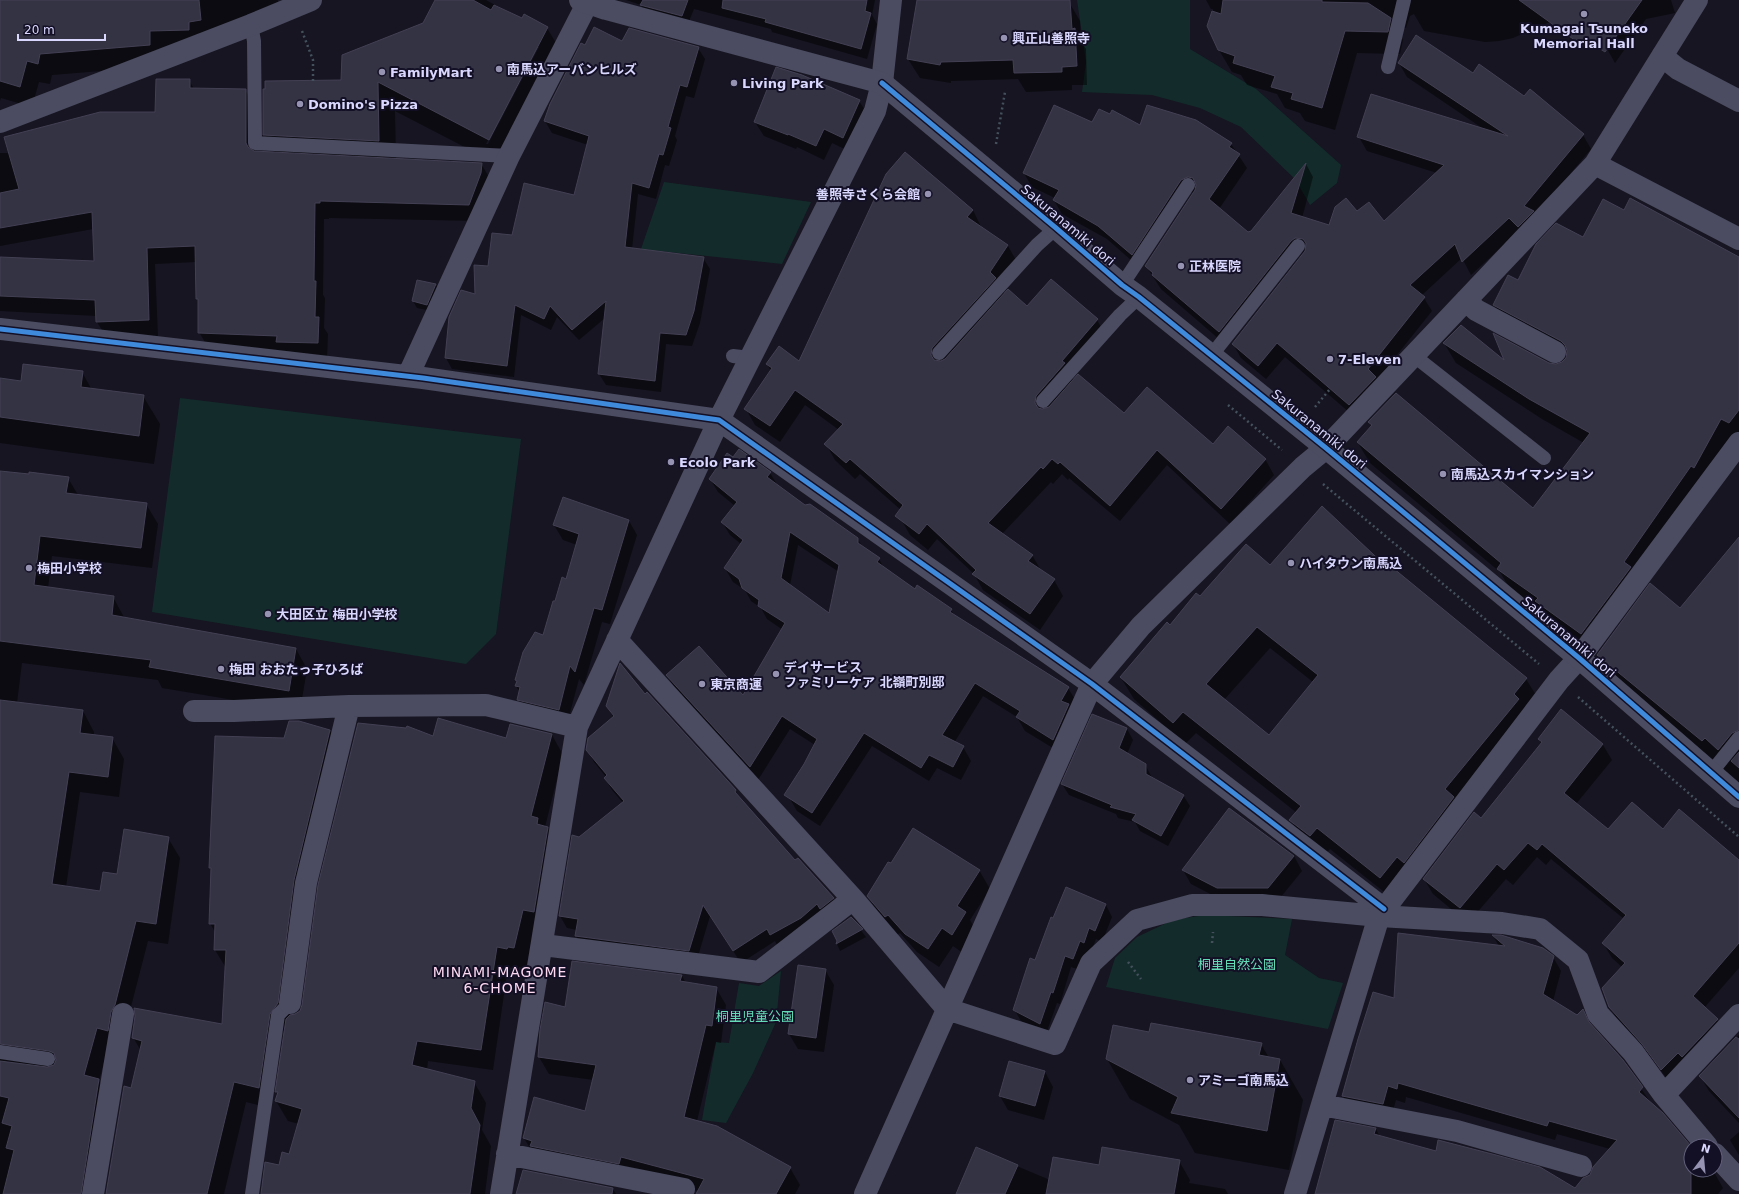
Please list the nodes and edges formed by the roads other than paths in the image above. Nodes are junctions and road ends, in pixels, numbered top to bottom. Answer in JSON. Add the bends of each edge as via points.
{"nodes":[{"id":1,"x":892,"y":0,"type":"edge"},
{"id":2,"x":1404,"y":0,"type":"edge"},
{"id":3,"x":1697,"y":0,"type":"edge"},
{"id":4,"x":586,"y":1,"type":"edge"},
{"id":5,"x":301,"y":4,"type":"edge"},
{"id":6,"x":251,"y":25,"type":"junction"},
{"id":7,"x":1662,"y":56,"type":"junction"},
{"id":8,"x":1388,"y":67,"type":"dead end"},
{"id":9,"x":882,"y":83,"type":"junction"},
{"id":10,"x":1739,"y":101,"type":"edge"},
{"id":11,"x":0,"y":122,"type":"edge"},
{"id":12,"x":510,"y":156,"type":"junction"},
{"id":13,"x":1594,"y":164,"type":"junction"},
{"id":14,"x":1188,"y":185,"type":"dead end"},
{"id":15,"x":1056,"y":228,"type":"junction"},
{"id":16,"x":1739,"y":239,"type":"edge"},
{"id":17,"x":1298,"y":246,"type":"dead end"},
{"id":18,"x":1130,"y":291,"type":"junction"},
{"id":19,"x":1466,"y":300,"type":"junction"},
{"id":20,"x":0,"y":329,"type":"edge"},
{"id":21,"x":1555,"y":352,"type":"dead end"},
{"id":22,"x":939,"y":353,"type":"dead end"},
{"id":23,"x":1413,"y":355,"type":"junction"},
{"id":24,"x":1211,"y":356,"type":"junction"},
{"id":25,"x":408,"y":376,"type":"junction"},
{"id":26,"x":1043,"y":401,"type":"dead end"},
{"id":27,"x":719,"y":420,"type":"junction"},
{"id":28,"x":1739,"y":443,"type":"edge"},
{"id":29,"x":1326,"y":448,"type":"junction"},
{"id":30,"x":1544,"y":458,"type":"dead end"},
{"id":31,"x":617,"y":640,"type":"junction"},
{"id":32,"x":1578,"y":658,"type":"junction"},
{"id":33,"x":1092,"y":684,"type":"junction"},
{"id":34,"x":349,"y":706,"type":"junction"},
{"id":35,"x":194,"y":711,"type":"dead end"},
{"id":36,"x":577,"y":728,"type":"junction"},
{"id":37,"x":1739,"y":738,"type":"edge"},
{"id":38,"x":1710,"y":774,"type":"junction"},
{"id":39,"x":1739,"y":797,"type":"edge"},
{"id":40,"x":853,"y":899,"type":"junction"},
{"id":41,"x":1382,"y":913,"type":"junction"},
{"id":42,"x":543,"y":945,"type":"junction"},
{"id":43,"x":290,"y":1002,"type":"joint"},
{"id":44,"x":947,"y":1009,"type":"junction"},
{"id":45,"x":122,"y":1014,"type":"dead end"},
{"id":46,"x":1739,"y":1015,"type":"edge"},
{"id":47,"x":0,"y":1052,"type":"edge"},
{"id":48,"x":48,"y":1059,"type":"dead end"},
{"id":49,"x":1664,"y":1095,"type":"junction"},
{"id":50,"x":1322,"y":1105,"type":"junction"},
{"id":51,"x":1700,"y":1138,"type":"edge"},
{"id":52,"x":507,"y":1154,"type":"junction"},
{"id":53,"x":1723,"y":1163,"type":"edge"},
{"id":54,"x":1582,"y":1166,"type":"dead end"},
{"id":55,"x":1739,"y":1180,"type":"edge"},
{"id":56,"x":684,"y":1192,"type":"edge"},
{"id":57,"x":93,"y":1194,"type":"edge"},
{"id":58,"x":252,"y":1194,"type":"edge"},
{"id":59,"x":501,"y":1194,"type":"edge"},
{"id":60,"x":866,"y":1194,"type":"edge"},
{"id":61,"x":1295,"y":1194,"type":"edge"}],
"edges":[{"from":1,"to":9,"type":"street"},
{"from":2,"to":8,"type":"lane"},
{"from":3,"to":7,"type":"street"},
{"from":4,"to":9,"type":"street","via":[[606,9]]},
{"from":4,"to":12,"type":"street"},
{"from":5,"to":6,"type":"street"},
{"from":6,"to":11,"type":"street"},
{"from":6,"to":12,"type":"lane","via":[[254,41],[255,143]]},
{"from":7,"to":10,"type":"street","via":[[1678,69]]},
{"from":7,"to":13,"type":"street"},
{"from":9,"to":15,"type":"street","name":"Sakuranamiki dori"},
{"from":9,"to":27,"type":"street","via":[[876,111],[742,357]]},
{"from":12,"to":25,"type":"street"},
{"from":13,"to":16,"type":"street"},
{"from":13,"to":19,"type":"street"},
{"from":14,"to":18,"type":"lane"},
{"from":15,"to":18,"type":"street","name":"Sakuranamiki dori"},
{"from":15,"to":22,"type":"lane","via":[[1037,245]]},
{"from":17,"to":24,"type":"lane"},
{"from":18,"to":24,"type":"street","name":"Sakuranamiki dori"},
{"from":18,"to":26,"type":"lane","via":[[1120,315]]},
{"from":19,"to":21,"type":"street","via":[[1476,310]]},
{"from":19,"to":23,"type":"street"},
{"from":20,"to":25,"type":"street"},
{"from":23,"to":29,"type":"street"},
{"from":23,"to":30,"type":"lane"},
{"from":24,"to":29,"type":"street","name":"Sakuranamiki dori"},
{"from":25,"to":27,"type":"street"},
{"from":27,"to":31,"type":"street"},
{"from":27,"to":33,"type":"street"},
{"from":28,"to":32,"type":"street"},
{"from":29,"to":32,"type":"street","name":"Sakuranamiki dori"},
{"from":29,"to":33,"type":"street","via":[[1141,626]]},
{"from":31,"to":36,"type":"street"},
{"from":31,"to":40,"type":"street"},
{"from":32,"to":38,"type":"street","name":"Sakuranamiki dori"},
{"from":32,"to":41,"type":"street"},
{"from":33,"to":41,"type":"street"},
{"from":33,"to":44,"type":"street"},
{"from":34,"to":35,"type":"street"},
{"from":34,"to":36,"type":"street","via":[[486,705]]},
{"from":34,"to":43,"type":"street","via":[[306,883]]},
{"from":36,"to":42,"type":"street"},
{"from":37,"to":38,"type":"lane"},
{"from":38,"to":39,"type":"street","name":"Sakuranamiki dori"},
{"from":40,"to":42,"type":"street","via":[[759,972]]},
{"from":40,"to":44,"type":"street"},
{"from":41,"to":44,"type":"street","via":[[1262,905],[1192,905],[1137,920],[1091,963],[1055,1044]]},
{"from":41,"to":49,"type":"street","via":[[1502,923],[1540,929],[1578,960],[1598,1014],[1633,1052]]},
{"from":41,"to":50,"type":"street"},
{"from":42,"to":52,"type":"street"},
{"from":43,"to":58,"type":"lane","via":[[278,1015]]},
{"from":44,"to":60,"type":"street"},
{"from":45,"to":57,"type":"street"},
{"from":46,"to":49,"type":"street"},
{"from":47,"to":48,"type":"lane"},
{"from":49,"to":51,"type":"street"},
{"from":50,"to":54,"type":"street","via":[[1457,1131]]},
{"from":50,"to":61,"type":"street"},
{"from":52,"to":56,"type":"street"},
{"from":52,"to":59,"type":"street"},
{"from":53,"to":55,"type":"street"}]}
